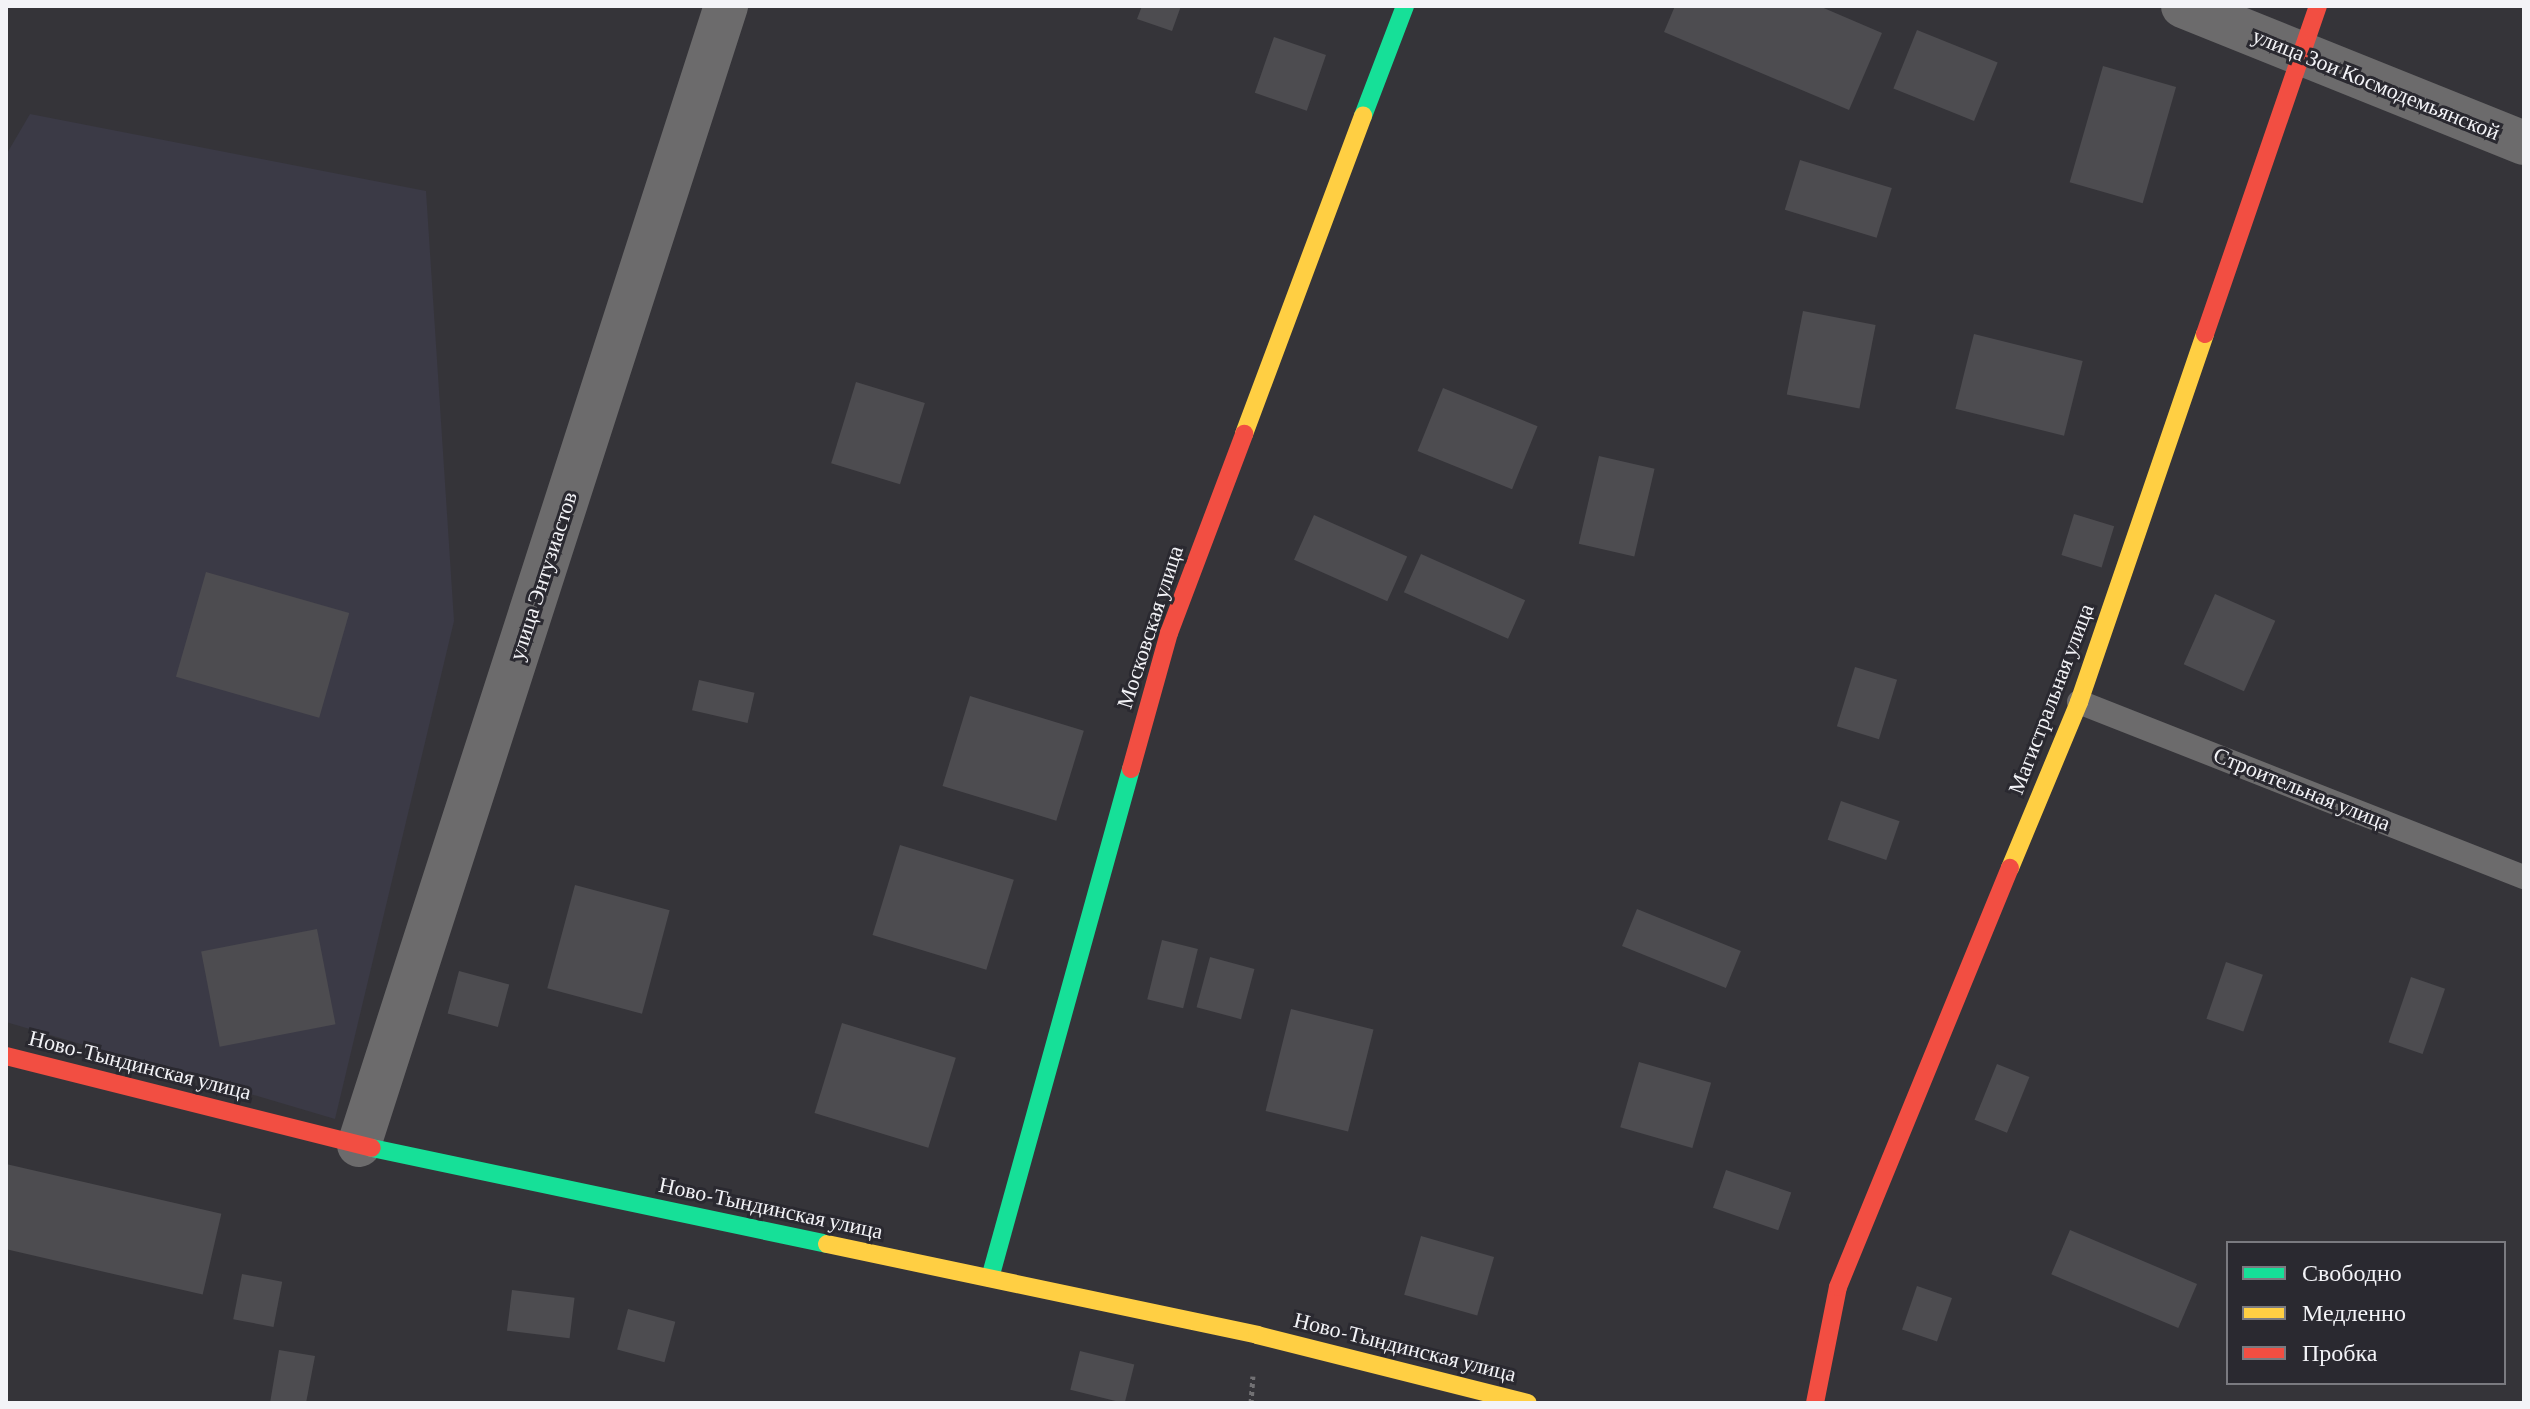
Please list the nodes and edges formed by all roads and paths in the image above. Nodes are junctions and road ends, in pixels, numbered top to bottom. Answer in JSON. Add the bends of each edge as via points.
{"nodes":[{"id":1,"x":726,"y":6,"type":"edge"},
{"id":2,"x":1405,"y":6,"type":"edge"},
{"id":3,"x":2183,"y":6,"type":"edge"},
{"id":4,"x":2318,"y":6,"type":"edge"},
{"id":5,"x":2298,"y":53,"type":"junction"},
{"id":6,"x":2524,"y":143,"type":"edge"},
{"id":7,"x":2079,"y":702,"type":"junction"},
{"id":8,"x":2524,"y":877,"type":"edge"},
{"id":9,"x":6,"y":1056,"type":"edge"},
{"id":10,"x":359,"y":1145,"type":"junction"},
{"id":11,"x":990,"y":1278,"type":"junction"},
{"id":12,"x":1528,"y":1403,"type":"edge"},
{"id":13,"x":1815,"y":1403,"type":"edge"}],
"edges":[{"from":1,"to":10,"type":"street","name":"улица Энтузиастов"},
{"from":2,"to":11,"type":"street","name":"Московская улица","via":[[1169,633]]},
{"from":3,"to":5,"type":"street","name":"улица Зои Космодемьянской"},
{"from":4,"to":5,"type":"street","name":"Магистральная улица"},
{"from":5,"to":6,"type":"street","name":"улица Зои Космодемьянской"},
{"from":5,"to":7,"type":"street","name":"Магистральная улица"},
{"from":7,"to":8,"type":"lane","name":"Строительная улица"},
{"from":7,"to":13,"type":"street","name":"Магистральная улица","via":[[1838,1287]]},
{"from":9,"to":10,"type":"street","name":"Ново-Тындинская улица"},
{"from":10,"to":11,"type":"street","name":"Ново-Тындинская улица"},
{"from":11,"to":12,"type":"street","name":"Ново-Тындинская улица","via":[[1257,1335]]}]}
